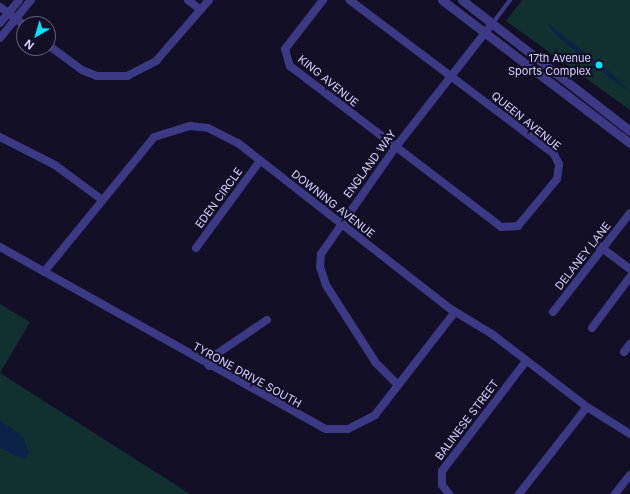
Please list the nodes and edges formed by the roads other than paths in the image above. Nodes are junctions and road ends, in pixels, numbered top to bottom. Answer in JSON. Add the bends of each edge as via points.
{"nodes":[{"id":1,"x":19,"y":0,"type":"edge"},
{"id":2,"x":31,"y":0,"type":"edge"},
{"id":3,"x":188,"y":0,"type":"edge"},
{"id":4,"x":209,"y":0,"type":"edge"},
{"id":5,"x":323,"y":0,"type":"edge"},
{"id":6,"x":350,"y":0,"type":"edge"},
{"id":7,"x":442,"y":0,"type":"edge"},
{"id":8,"x":462,"y":0,"type":"edge"},
{"id":9,"x":510,"y":0,"type":"edge"},
{"id":10,"x":0,"y":7,"type":"edge"},
{"id":11,"x":201,"y":10,"type":"junction"},
{"id":12,"x":9,"y":12,"type":"junction"},
{"id":13,"x":18,"y":16,"type":"edge"},
{"id":14,"x":16,"y":18,"type":"joint"},
{"id":15,"x":0,"y":23,"type":"edge"},
{"id":16,"x":492,"y":24,"type":"junction"},
{"id":17,"x":485,"y":34,"type":"junction"},
{"id":18,"x":0,"y":38,"type":"edge"},
{"id":19,"x":56,"y":50,"type":"edge"},
{"id":20,"x":450,"y":76,"type":"junction"},
{"id":21,"x":630,"y":131,"type":"edge"},
{"id":22,"x":0,"y":137,"type":"edge"},
{"id":23,"x":630,"y":143,"type":"edge"},
{"id":24,"x":395,"y":148,"type":"junction"},
{"id":25,"x":260,"y":161,"type":"junction"},
{"id":26,"x":102,"y":199,"type":"junction"},
{"id":27,"x":630,"y":213,"type":"edge"},
{"id":28,"x":340,"y":223,"type":"junction"},
{"id":29,"x":600,"y":246,"type":"junction"},
{"id":30,"x":0,"y":247,"type":"edge"},
{"id":31,"x":196,"y":248,"type":"dead end"},
{"id":32,"x":630,"y":269,"type":"edge"},
{"id":33,"x":44,"y":272,"type":"junction"},
{"id":34,"x":630,"y":277,"type":"edge"},
{"id":35,"x":455,"y":312,"type":"junction"},
{"id":36,"x":553,"y":312,"type":"dead end"},
{"id":37,"x":267,"y":320,"type":"dead end"},
{"id":38,"x":592,"y":328,"type":"dead end"},
{"id":39,"x":630,"y":344,"type":"edge"},
{"id":40,"x":624,"y":352,"type":"dead end"},
{"id":41,"x":526,"y":361,"type":"junction"},
{"id":42,"x":209,"y":366,"type":"junction"},
{"id":43,"x":398,"y":385,"type":"junction"},
{"id":44,"x":587,"y":407,"type":"junction"},
{"id":45,"x":630,"y":434,"type":"edge"},
{"id":46,"x":630,"y":475,"type":"edge"},
{"id":47,"x":449,"y":494,"type":"edge"},
{"id":48,"x":519,"y":494,"type":"edge"},
{"id":49,"x":615,"y":494,"type":"edge"}],
"edges":[{"from":1,"to":12,"type":"street"},
{"from":2,"to":13,"type":"street"},
{"from":3,"to":11,"type":"street"},
{"from":4,"to":11,"type":"street"},
{"from":5,"to":24,"type":"street","name":"KING AVENUE","via":[[285,50],[285,58],[290,66]]},
{"from":6,"to":20,"type":"street"},
{"from":7,"to":17,"type":"street"},
{"from":8,"to":16,"type":"street"},
{"from":9,"to":16,"type":"lane"},
{"from":10,"to":12,"type":"street"},
{"from":11,"to":19,"type":"street","via":[[156,62],[127,76],[97,76],[82,70]]},
{"from":12,"to":14,"type":"street"},
{"from":12,"to":15,"type":"street"},
{"from":14,"to":18,"type":"street"},
{"from":16,"to":17,"type":"street","name":"ENGLAND WAY"},
{"from":16,"to":21,"type":"street"},
{"from":17,"to":20,"type":"street","name":"ENGLAND WAY"},
{"from":17,"to":23,"type":"street"},
{"from":20,"to":24,"type":"street","name":"ENGLAND WAY"},
{"from":20,"to":24,"type":"street","name":"QUEEN AVENUE","via":[[554,154],[559,164],[557,179],[526,218],[510,229],[501,227]]},
{"from":22,"to":26,"type":"street","via":[[55,165]]},
{"from":24,"to":28,"type":"street","name":"ENGLAND WAY"},
{"from":25,"to":26,"type":"street","name":"DOWNING AVENUE","via":[[217,131],[198,126],[175,128],[147,144]]},
{"from":25,"to":28,"type":"street","name":"DOWNING AVENUE"},
{"from":25,"to":31,"type":"street","name":"EDEN CIRCLE"},
{"from":26,"to":33,"type":"street","name":"DOWNING AVENUE"},
{"from":27,"to":29,"type":"street","name":"DELANEY LANE"},
{"from":28,"to":35,"type":"street","name":"DOWNING AVENUE"},
{"from":28,"to":43,"type":"street","name":"ENGLAND WAY","via":[[321,254],[321,275],[376,363]]},
{"from":29,"to":32,"type":"street"},
{"from":29,"to":36,"type":"street","name":"DELANEY LANE"},
{"from":30,"to":33,"type":"street","name":"TYRONE DRIVE SOUTH"},
{"from":33,"to":42,"type":"street","name":"TYRONE DRIVE SOUTH"},
{"from":34,"to":38,"type":"street"},
{"from":35,"to":41,"type":"street","name":"DOWNING AVENUE","via":[[492,334]]},
{"from":35,"to":43,"type":"street","name":"TYRONE DRIVE SOUTH"},
{"from":37,"to":42,"type":"street","via":[[218,353]]},
{"from":39,"to":40,"type":"street"},
{"from":41,"to":44,"type":"street","name":"DOWNING AVENUE"},
{"from":41,"to":47,"type":"street","name":"BALINESE STREET","via":[[442,471],[442,485]]},
{"from":42,"to":43,"type":"street","name":"TYRONE DRIVE SOUTH","via":[[312,424],[339,431],[375,415]]},
{"from":44,"to":45,"type":"street","name":"DOWNING AVENUE"},
{"from":44,"to":48,"type":"street"},
{"from":46,"to":49,"type":"street"}]}
